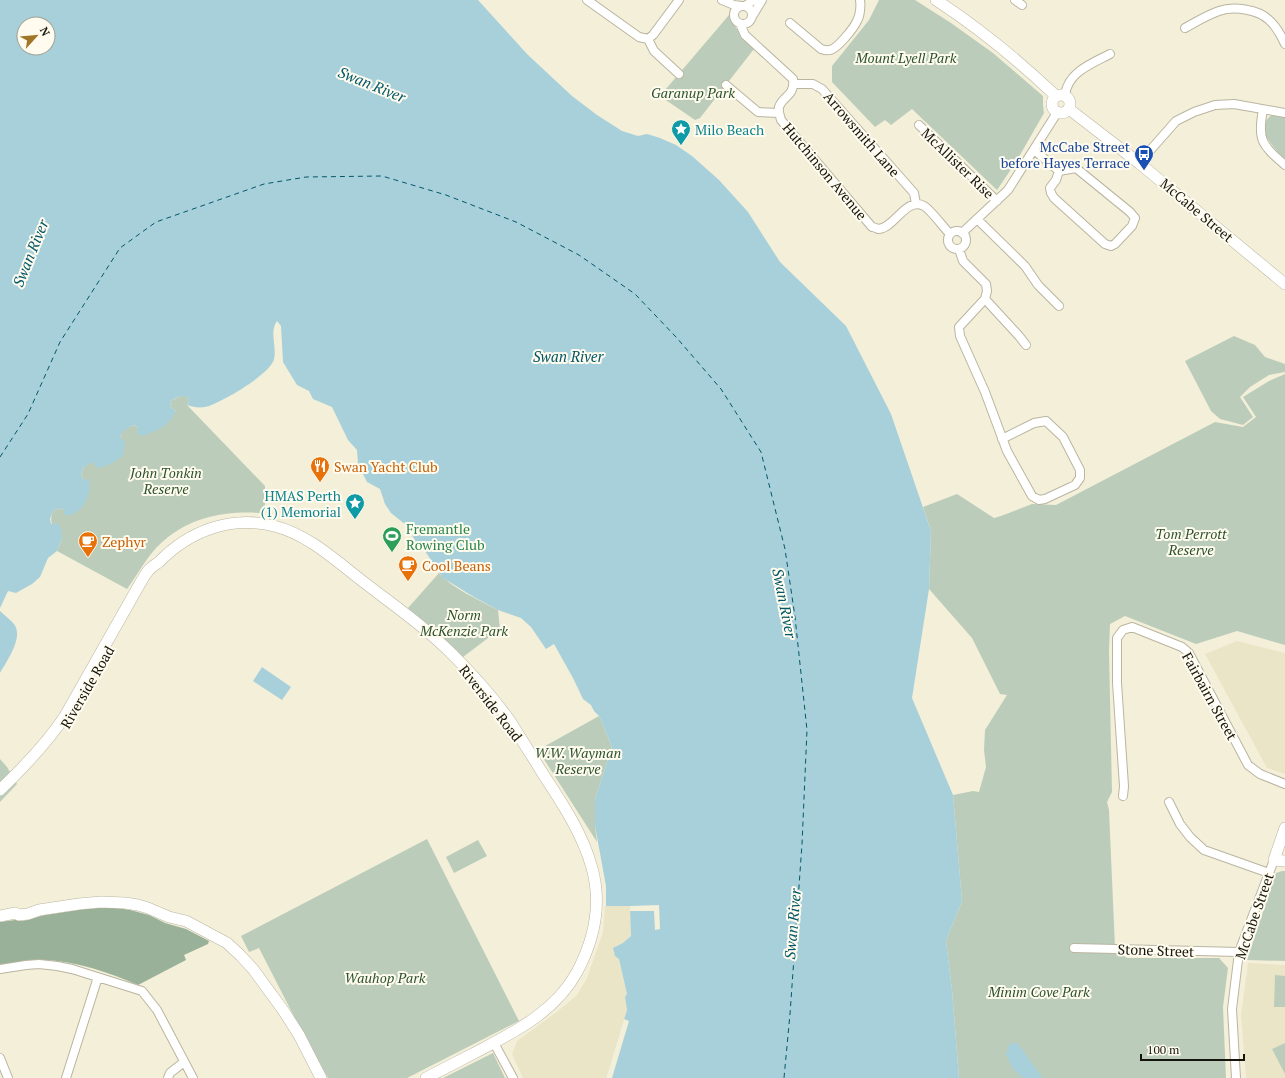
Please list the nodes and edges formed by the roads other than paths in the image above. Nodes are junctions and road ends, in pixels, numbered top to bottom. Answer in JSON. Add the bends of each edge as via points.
{"nodes":[{"id":1,"x":587,"y":0,"type":"edge"},
{"id":2,"x":679,"y":0,"type":"edge"},
{"id":3,"x":722,"y":0,"type":"edge"},
{"id":4,"x":754,"y":0,"type":"edge"},
{"id":5,"x":762,"y":0,"type":"edge"},
{"id":6,"x":860,"y":0,"type":"edge"},
{"id":7,"x":936,"y":0,"type":"edge"},
{"id":8,"x":1015,"y":0,"type":"edge"},
{"id":9,"x":1022,"y":5,"type":"dead end"},
{"id":10,"x":743,"y":6,"type":"junction"},
{"id":11,"x":734,"y":14,"type":"junction"},
{"id":12,"x":753,"y":15,"type":"junction"},
{"id":13,"x":749,"y":23,"type":"junction"},
{"id":14,"x":790,"y":23,"type":"dead end"},
{"id":15,"x":740,"y":24,"type":"junction"},
{"id":16,"x":1184,"y":28,"type":"dead end"},
{"id":17,"x":648,"y":38,"type":"junction"},
{"id":18,"x":751,"y":39,"type":"junction"},
{"id":19,"x":1285,"y":44,"type":"edge"},
{"id":20,"x":1110,"y":54,"type":"dead end"},
{"id":21,"x":679,"y":74,"type":"dead end"},
{"id":22,"x":794,"y":84,"type":"junction"},
{"id":23,"x":726,"y":85,"type":"dead end"},
{"id":24,"x":1060,"y":96,"type":"junction"},
{"id":25,"x":1069,"y":109,"type":"junction"},
{"id":26,"x":1263,"y":110,"type":"junction"},
{"id":27,"x":1056,"y":112,"type":"junction"},
{"id":28,"x":1285,"y":112,"type":"edge"},
{"id":29,"x":779,"y":113,"type":"junction"},
{"id":30,"x":919,"y":125,"type":"dead end"},
{"id":31,"x":1034,"y":150,"type":"junction"},
{"id":32,"x":1140,"y":163,"type":"junction"},
{"id":33,"x":1285,"y":165,"type":"edge"},
{"id":34,"x":1059,"y":171,"type":"junction"},
{"id":35,"x":997,"y":201,"type":"junction"},
{"id":36,"x":916,"y":204,"type":"junction"},
{"id":37,"x":977,"y":219,"type":"junction"},
{"id":38,"x":962,"y":233,"type":"junction"},
{"id":39,"x":950,"y":234,"type":"junction"},
{"id":40,"x":959,"y":249,"type":"junction"},
{"id":41,"x":1285,"y":284,"type":"edge"},
{"id":42,"x":985,"y":299,"type":"junction"},
{"id":43,"x":1059,"y":306,"type":"dead end"},
{"id":44,"x":1026,"y":345,"type":"dead end"},
{"id":45,"x":1002,"y":439,"type":"junction"},
{"id":46,"x":156,"y":565,"type":"junction"},
{"id":47,"x":1285,"y":784,"type":"edge"},
{"id":48,"x":0,"y":790,"type":"edge"},
{"id":49,"x":1123,"y":796,"type":"dead end"},
{"id":50,"x":0,"y":797,"type":"edge"},
{"id":51,"x":1169,"y":802,"type":"dead end"},
{"id":52,"x":1285,"y":828,"type":"edge"},
{"id":53,"x":1281,"y":852,"type":"edge"},
{"id":54,"x":1274,"y":860,"type":"junction"},
{"id":55,"x":1285,"y":861,"type":"edge"},
{"id":56,"x":1269,"y":873,"type":"junction"},
{"id":57,"x":0,"y":916,"type":"edge"},
{"id":58,"x":0,"y":920,"type":"edge"},
{"id":59,"x":1074,"y":948,"type":"dead end"},
{"id":60,"x":1239,"y":952,"type":"junction"},
{"id":61,"x":0,"y":969,"type":"edge"},
{"id":62,"x":98,"y":977,"type":"junction"},
{"id":63,"x":494,"y":1043,"type":"junction"},
{"id":64,"x":0,"y":1058,"type":"edge"},
{"id":65,"x":184,"y":1062,"type":"junction"},
{"id":66,"x":8,"y":1078,"type":"edge"},
{"id":67,"x":66,"y":1078,"type":"edge"},
{"id":68,"x":168,"y":1078,"type":"edge"},
{"id":69,"x":193,"y":1078,"type":"edge"},
{"id":70,"x":315,"y":1078,"type":"edge"},
{"id":71,"x":321,"y":1078,"type":"edge"},
{"id":72,"x":426,"y":1078,"type":"edge"},
{"id":73,"x":513,"y":1078,"type":"edge"},
{"id":74,"x":1236,"y":1078,"type":"edge"}],
"edges":[{"from":1,"to":17,"type":"street","via":[[639,37]]},
{"from":2,"to":17,"type":"street"},
{"from":3,"to":10,"type":"street"},
{"from":3,"to":11,"type":"street"},
{"from":4,"to":10,"type":"street"},
{"from":5,"to":12,"type":"street"},
{"from":6,"to":14,"type":"street","via":[[857,23],[831,50],[821,48]]},
{"from":7,"to":24,"type":"street","via":[[990,39]]},
{"from":8,"to":9,"type":"street"},
{"from":10,"to":11,"type":"street"},
{"from":10,"to":12,"type":"street","via":[[749,8]]},
{"from":11,"to":15,"type":"street"},
{"from":12,"to":13,"type":"street"},
{"from":13,"to":15,"type":"street"},
{"from":13,"to":18,"type":"street","via":[[748,32]]},
{"from":15,"to":18,"type":"street","via":[[745,35]]},
{"from":16,"to":19,"type":"street","via":[[1218,11],[1230,9],[1256,12],[1269,19]]},
{"from":17,"to":21,"type":"street","via":[[654,51]]},
{"from":18,"to":22,"type":"street","via":[[793,80]]},
{"from":20,"to":24,"type":"street","via":[[1074,75]]},
{"from":22,"to":29,"type":"street","name":"Hutchinson Avenue","via":[[793,90],[779,107]]},
{"from":22,"to":36,"type":"street","name":"Arrowsmith Lane","via":[[813,84],[822,88],[914,193]]},
{"from":23,"to":29,"type":"street","via":[[758,112]]},
{"from":24,"to":25,"type":"street","via":[[1067,97]]},
{"from":24,"to":27,"type":"street","via":[[1052,101]]},
{"from":25,"to":27,"type":"street","via":[[1064,113]]},
{"from":25,"to":32,"type":"street","name":"McCabe Street"},
{"from":26,"to":28,"type":"street"},
{"from":26,"to":32,"type":"street","via":[[1234,104],[1215,105],[1194,112],[1176,121]]},
{"from":26,"to":33,"type":"street","via":[[1261,136],[1265,146]]},
{"from":27,"to":31,"type":"street"},
{"from":29,"to":36,"type":"street","name":"Hutchinson Avenue","via":[[781,120],[872,227],[884,227],[910,205]]},
{"from":30,"to":35,"type":"street","name":"McAllister Rise"},
{"from":31,"to":34,"type":"street"},
{"from":31,"to":35,"type":"street","via":[[1008,190]]},
{"from":32,"to":41,"type":"street","name":"McCabe Street"},
{"from":34,"to":34,"type":"street","via":[[1076,168],[1133,214],[1135,218],[1132,226],[1115,244],[1105,244],[1054,198],[1050,188]]},
{"from":35,"to":37,"type":"street"},
{"from":36,"to":39,"type":"street","via":[[924,206]]},
{"from":37,"to":38,"type":"street"},
{"from":37,"to":43,"type":"street","via":[[1025,266],[1038,285]]},
{"from":38,"to":39,"type":"street","via":[[957,231]]},
{"from":38,"to":40,"type":"street","via":[[965,243]]},
{"from":39,"to":40,"type":"street","via":[[949,244]]},
{"from":40,"to":42,"type":"street","via":[[963,261],[986,284],[988,291]]},
{"from":42,"to":44,"type":"street"},
{"from":42,"to":45,"type":"street","via":[[959,327],[960,336],[986,392]]},
{"from":45,"to":45,"type":"street","via":[[1006,451],[1032,496],[1039,500],[1075,485],[1080,478],[1080,470],[1063,436],[1046,421],[1034,423]]},
{"from":46,"to":48,"type":"street","name":"Riverside Road","via":[[149,569],[138,587],[57,729],[36,755]]},
{"from":46,"to":50,"type":"street","name":"Riverside Road","via":[[67,723],[42,756]]},
{"from":46,"to":63,"type":"street","name":"Riverside Road","via":[[172,548],[209,529],[249,522],[278,527],[318,547],[442,644],[480,684],[509,720],[571,818],[585,846],[593,870],[597,900],[590,945],[576,975],[560,996],[538,1017]]},
{"from":47,"to":49,"type":"street","name":"Fairbairn Street","via":[[1260,774],[1248,765],[1189,653],[1182,646],[1132,627],[1123,630],[1117,638]]},
{"from":51,"to":56,"type":"street","via":[[1180,824],[1204,850]]},
{"from":52,"to":53,"type":"street","name":"McCabe Street"},
{"from":53,"to":54,"type":"street","name":"McCabe Street"},
{"from":54,"to":55,"type":"street"},
{"from":54,"to":56,"type":"street","name":"McCabe Street"},
{"from":56,"to":60,"type":"street","name":"McCabe Street"},
{"from":57,"to":71,"type":"street","via":[[101,902],[138,905],[186,921],[227,943],[253,969],[295,1029]]},
{"from":58,"to":70,"type":"street","via":[[29,919],[89,908],[124,908],[177,924],[202,935],[229,952],[250,973],[290,1031]]},
{"from":59,"to":60,"type":"street","name":"Stone Street"},
{"from":60,"to":74,"type":"street","name":"McCabe Street","via":[[1232,1009]]},
{"from":61,"to":62,"type":"street","via":[[45,964]]},
{"from":62,"to":65,"type":"street","via":[[142,991],[157,1010]]},
{"from":62,"to":67,"type":"street"},
{"from":63,"to":72,"type":"street","name":"Riverside Road"},
{"from":63,"to":73,"type":"street"},
{"from":64,"to":66,"type":"street"},
{"from":65,"to":68,"type":"street","via":[[170,1073]]},
{"from":65,"to":69,"type":"street"}]}
